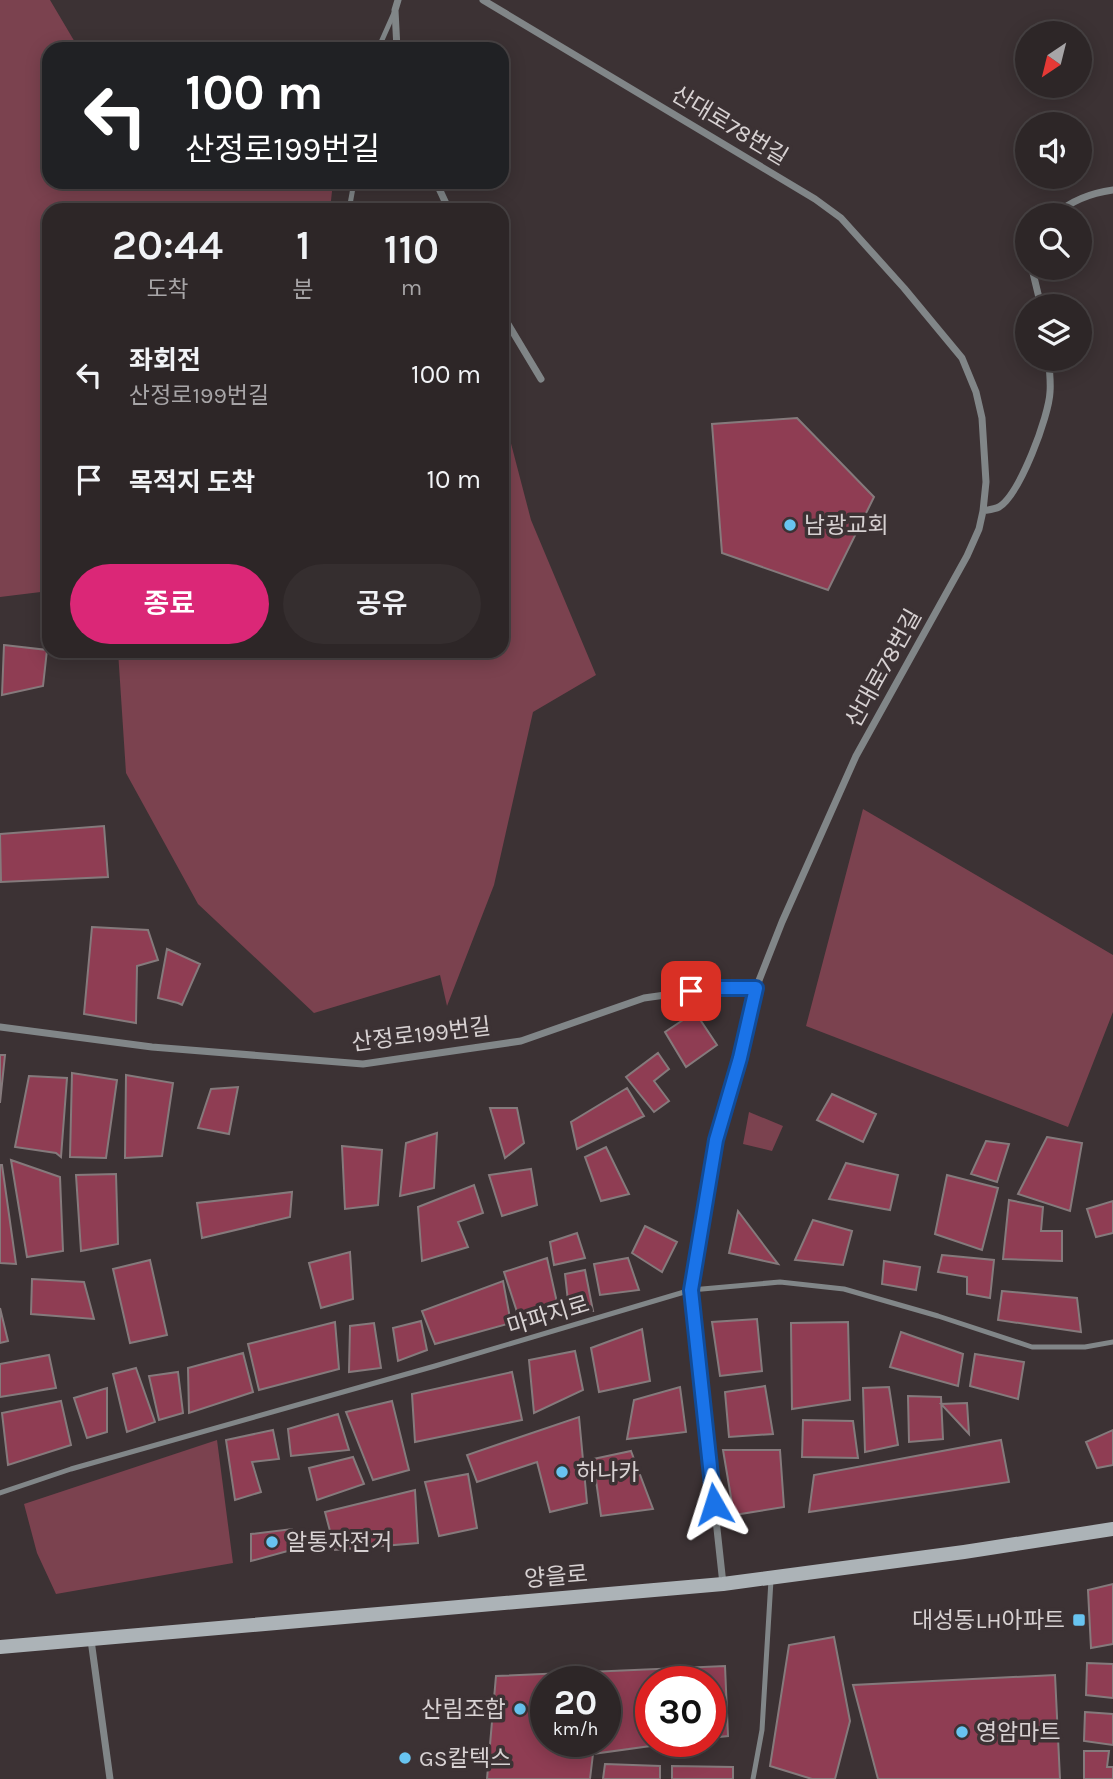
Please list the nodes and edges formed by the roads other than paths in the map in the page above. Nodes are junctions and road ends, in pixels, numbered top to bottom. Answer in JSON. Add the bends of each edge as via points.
{"nodes":[{"id":1,"x":398,"y":0,"type":"edge"},
{"id":2,"x":483,"y":0,"type":"edge"},
{"id":3,"x":395,"y":10,"type":"junction"},
{"id":4,"x":381,"y":42,"type":"edge"},
{"id":5,"x":397,"y":42,"type":"edge"},
{"id":6,"x":1113,"y":190,"type":"edge"},
{"id":7,"x":1072,"y":203,"type":"edge"},
{"id":8,"x":509,"y":326,"type":"edge"},
{"id":9,"x":1049,"y":371,"type":"edge"},
{"id":10,"x":541,"y":379,"type":"dead end"},
{"id":11,"x":984,"y":511,"type":"junction"},
{"id":12,"x":756,"y":988,"type":"junction"},
{"id":13,"x":0,"y":1027,"type":"edge"},
{"id":14,"x":691,"y":1290,"type":"junction"},
{"id":15,"x":1113,"y":1342,"type":"edge"},
{"id":16,"x":0,"y":1493,"type":"edge"},
{"id":17,"x":1113,"y":1529,"type":"edge"},
{"id":18,"x":771,"y":1577,"type":"junction"},
{"id":19,"x":723,"y":1584,"type":"junction"},
{"id":20,"x":91,"y":1639,"type":"junction"},
{"id":21,"x":0,"y":1647,"type":"edge"},
{"id":22,"x":110,"y":1779,"type":"edge"},
{"id":23,"x":753,"y":1779,"type":"edge"}],
"edges":[{"from":1,"to":3,"type":"street"},
{"from":2,"to":11,"type":"street","name":"산대로78번길","via":[[841,218],[962,358],[982,418]]},
{"from":3,"to":4,"type":"lane"},
{"from":3,"to":5,"type":"street"},
{"from":6,"to":7,"type":"street"},
{"from":8,"to":10,"type":"street"},
{"from":9,"to":11,"type":"street","via":[[1044,423],[1028,461],[1010,497],[998,508]]},
{"from":11,"to":12,"type":"street","name":"산대로78번길","via":[[967,556],[856,756]]},
{"from":12,"to":13,"type":"street","name":"산정로199번길","via":[[715,988],[644,998],[521,1041],[363,1064],[152,1047]]},
{"from":12,"to":14,"type":"street","name":"산대로78번길","via":[[716,1140]]},
{"from":14,"to":15,"type":"lane","name":"마파지로","via":[[780,1282],[844,1289],[1032,1348]]},
{"from":14,"to":16,"type":"lane","name":"마파지로"},
{"from":14,"to":19,"type":"street","name":"산대로78번길"},
{"from":17,"to":18,"type":"street","name":"양을로"},
{"from":18,"to":19,"type":"street","name":"양을로"},
{"from":18,"to":23,"type":"lane","via":[[762,1730]]},
{"from":19,"to":20,"type":"street","name":"양을로"},
{"from":20,"to":21,"type":"street","name":"양을로"},
{"from":20,"to":22,"type":"street"}]}
